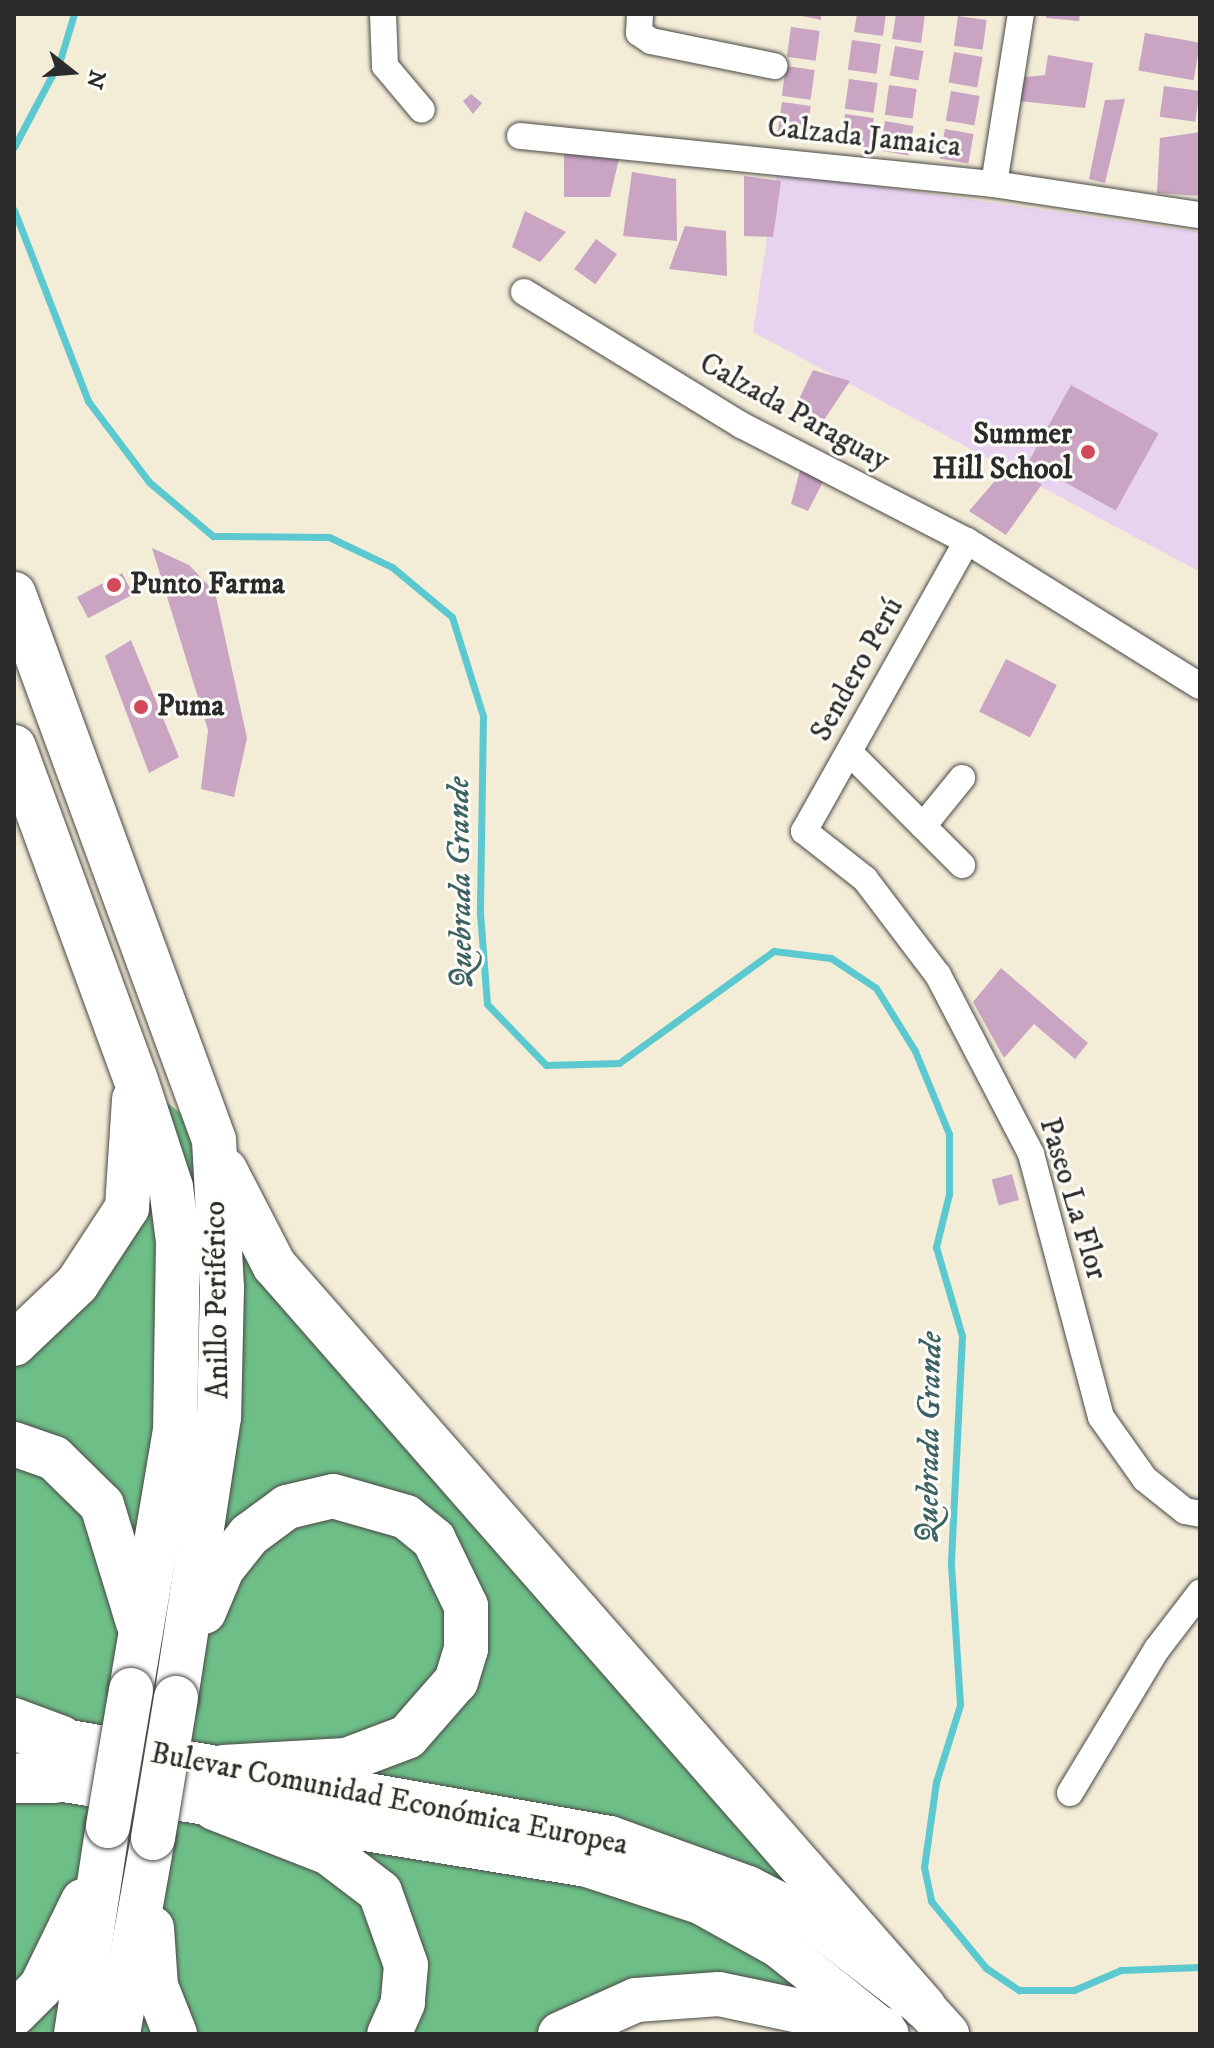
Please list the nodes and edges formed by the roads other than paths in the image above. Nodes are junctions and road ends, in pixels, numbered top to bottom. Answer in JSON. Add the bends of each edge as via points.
{"nodes":[{"id":1,"x":383,"y":14,"type":"edge"},
{"id":2,"x":640,"y":14,"type":"edge"},
{"id":3,"x":1021,"y":14,"type":"edge"},
{"id":4,"x":774,"y":66,"type":"dead end"},
{"id":5,"x":422,"y":110,"type":"dead end"},
{"id":6,"x":520,"y":136,"type":"dead end"},
{"id":7,"x":994,"y":184,"type":"junction"},
{"id":8,"x":1200,"y":215,"type":"edge"},
{"id":9,"x":524,"y":292,"type":"dead end"},
{"id":10,"x":967,"y":541,"type":"junction"},
{"id":11,"x":14,"y":594,"type":"edge"},
{"id":12,"x":1200,"y":686,"type":"edge"},
{"id":13,"x":14,"y":747,"type":"edge"},
{"id":14,"x":849,"y":752,"type":"junction"},
{"id":15,"x":962,"y":778,"type":"dead end"},
{"id":16,"x":923,"y":826,"type":"junction"},
{"id":17,"x":804,"y":831,"type":"joint"},
{"id":18,"x":962,"y":865,"type":"dead end"},
{"id":19,"x":135,"y":1077,"type":"junction"},
{"id":20,"x":214,"y":1140,"type":"junction"},
{"id":21,"x":14,"y":1344,"type":"edge"},
{"id":22,"x":14,"y":1444,"type":"edge"},
{"id":23,"x":1200,"y":1514,"type":"edge"},
{"id":24,"x":1200,"y":1593,"type":"edge"},
{"id":25,"x":140,"y":1632,"type":"junction"},
{"id":26,"x":180,"y":1680,"type":"junction"},
{"id":27,"x":14,"y":1720,"type":"edge"},
{"id":28,"x":14,"y":1732,"type":"edge"},
{"id":29,"x":62,"y":1738,"type":"junction"},
{"id":30,"x":28,"y":1778,"type":"edge"},
{"id":31,"x":219,"y":1788,"type":"junction"},
{"id":32,"x":1070,"y":1793,"type":"dead end"},
{"id":33,"x":104,"y":1844,"type":"junction"},
{"id":34,"x":150,"y":1853,"type":"junction"},
{"id":35,"x":14,"y":2014,"type":"edge"},
{"id":36,"x":936,"y":2020,"type":"edge"},
{"id":37,"x":885,"y":2031,"type":"edge"},
{"id":38,"x":76,"y":2034,"type":"edge"},
{"id":39,"x":118,"y":2034,"type":"edge"},
{"id":40,"x":175,"y":2034,"type":"edge"},
{"id":41,"x":389,"y":2034,"type":"edge"},
{"id":42,"x":560,"y":2034,"type":"edge"}],
"edges":[{"from":1,"to":5,"type":"street","via":[[385,66]]},
{"from":2,"to":4,"type":"street","via":[[639,33],[651,41]]},
{"from":3,"to":7,"type":"street"},
{"from":6,"to":7,"type":"street","name":"Calzada Jamaica"},
{"from":7,"to":8,"type":"street","name":"Calzada Jamaica"},
{"from":9,"to":10,"type":"street","name":"Calzada Paraguay","via":[[741,425]]},
{"from":10,"to":12,"type":"street","name":"Calzada Paraguay"},
{"from":10,"to":14,"type":"street","name":"Sendero Perú"},
{"from":11,"to":20,"type":"highway","name":"Anillo Periférico"},
{"from":13,"to":19,"type":"highway","name":"Anillo Periférico"},
{"from":14,"to":16,"type":"street"},
{"from":14,"to":17,"type":"street","name":"Sendero Perú"},
{"from":15,"to":16,"type":"street"},
{"from":16,"to":18,"type":"street"},
{"from":17,"to":23,"type":"street","name":"Paseo La Flor","via":[[865,879],[938,975],[1031,1154],[1101,1417],[1145,1479],[1185,1511]]},
{"from":19,"to":21,"type":"highway","via":[[127,1208],[77,1284]]},
{"from":19,"to":25,"type":"highway","name":"Anillo Periférico","via":[[171,1187],[181,1296],[175,1430]]},
{"from":20,"to":26,"type":"highway","name":"Anillo Periférico","via":[[222,1288],[219,1417]]},
{"from":20,"to":36,"type":"highway","via":[[241,1210],[274,1265]]},
{"from":22,"to":25,"type":"highway","via":[[54,1458],[102,1505]]},
{"from":24,"to":32,"type":"street","via":[[1157,1649]]},
{"from":25,"to":33,"type":"highway","name":"Anillo Periférico","bridge":true},
{"from":26,"to":31,"type":"highway","via":[[222,1569],[287,1507],[333,1496],[373,1503],[434,1540],[457,1574],[466,1649],[433,1715],[407,1737],[346,1760]]},
{"from":26,"to":34,"type":"highway","name":"Anillo Periférico","bridge":true},
{"from":27,"to":29,"type":"highway"},
{"from":28,"to":29,"type":"main road","name":"Bulevar Comunidad Económica Europea"},
{"from":29,"to":31,"type":"main road","name":"Bulevar Comunidad Económica Europea"},
{"from":30,"to":31,"type":"main road","name":"Bulevar Comunidad Económica Europea"},
{"from":31,"to":36,"type":"main road","name":"Bulevar Comunidad Económica Europea","via":[[624,1842],[810,1919]]},
{"from":31,"to":37,"type":"main road","name":"Bulevar Comunidad Económica Europea","via":[[587,1866],[700,1903],[779,1947]]},
{"from":31,"to":41,"type":"highway","via":[[329,1853],[380,1892],[406,1965],[403,2003]]},
{"from":33,"to":35,"type":"highway","via":[[41,1987]]},
{"from":33,"to":38,"type":"highway","name":"Anillo Periférico"},
{"from":34,"to":39,"type":"highway","name":"Anillo Periférico"},
{"from":34,"to":40,"type":"highway","via":[[156,1986]]},
{"from":37,"to":42,"type":"highway","via":[[719,1994],[636,2000]]}]}
